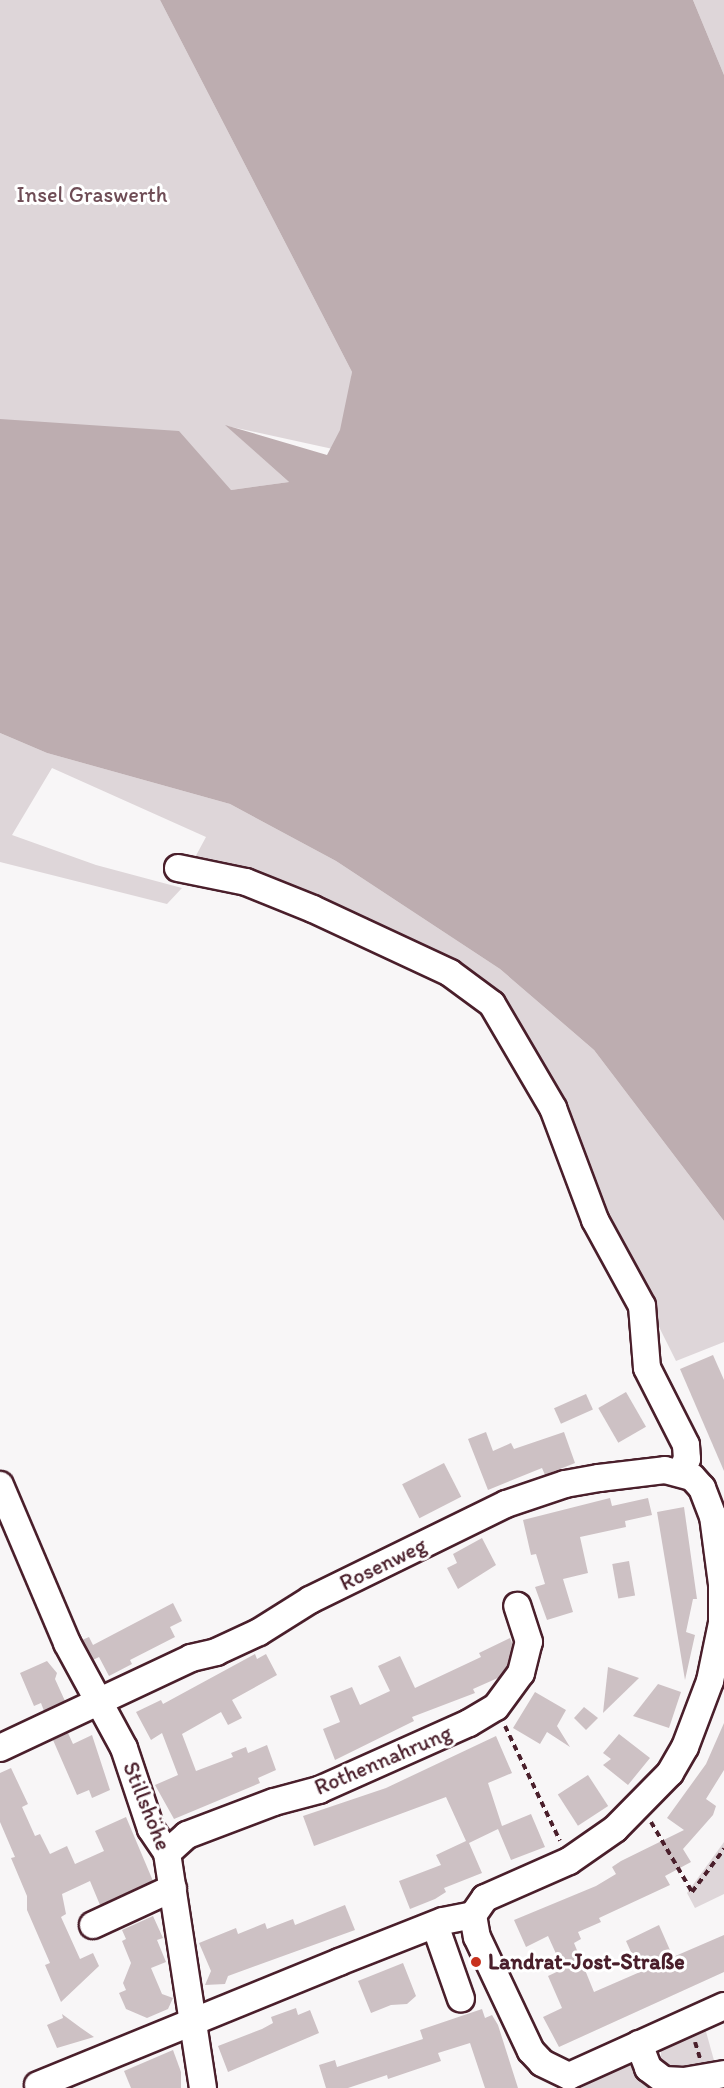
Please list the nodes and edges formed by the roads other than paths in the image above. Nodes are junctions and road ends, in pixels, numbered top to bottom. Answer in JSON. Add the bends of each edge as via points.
{"nodes":[{"id":1,"x":178,"y":868,"type":"dead end"},
{"id":2,"x":681,"y":1472,"type":"junction"},
{"id":3,"x":0,"y":1485,"type":"edge"},
{"id":4,"x":517,"y":1606,"type":"dead end"},
{"id":5,"x":723,"y":1623,"type":"edge"},
{"id":6,"x":100,"y":1703,"type":"junction"},
{"id":7,"x":0,"y":1748,"type":"edge"},
{"id":8,"x":167,"y":1853,"type":"junction"},
{"id":9,"x":173,"y":1888,"type":"junction"},
{"id":10,"x":473,"y":1915,"type":"junction"},
{"id":11,"x":93,"y":1924,"type":"dead end"},
{"id":12,"x":435,"y":1925,"type":"junction"},
{"id":13,"x":461,"y":1999,"type":"dead end"},
{"id":14,"x":724,"y":2006,"type":"edge"},
{"id":15,"x":191,"y":2024,"type":"junction"},
{"id":16,"x":639,"y":2044,"type":"junction"},
{"id":17,"x":724,"y":2074,"type":"edge"},
{"id":18,"x":566,"y":2082,"type":"edge"},
{"id":19,"x":38,"y":2085,"type":"dead end"},
{"id":20,"x":203,"y":2088,"type":"edge"}],
"edges":[{"from":1,"to":2,"type":"street","via":[[246,882],[313,909],[450,973],[492,1004],[553,1108],[595,1220],[642,1306],[647,1368],[686,1445],[687,1459]]},
{"from":2,"to":5,"type":"street","via":[[702,1488],[713,1516],[723,1584]]},
{"from":2,"to":6,"type":"street","name":"Rosenweg","via":[[665,1470],[588,1480],[506,1504],[310,1600],[259,1632],[216,1652],[191,1658]]},
{"from":3,"to":6,"type":"street","name":"Stillshöhe","via":[[67,1643]]},
{"from":4,"to":8,"type":"street","name":"Rothennahrung","via":[[529,1642],[521,1672],[496,1707],[319,1790],[274,1802],[187,1835]]},
{"from":5,"to":10,"type":"street","via":[[710,1681],[685,1748],[670,1773],[641,1805],[569,1861],[485,1898]]},
{"from":6,"to":7,"type":"street"},
{"from":6,"to":8,"type":"street","name":"Stillshöhe","via":[[124,1748],[152,1829]]},
{"from":8,"to":9,"type":"street","name":"Stillshöhe"},
{"from":9,"to":11,"type":"street"},
{"from":9,"to":15,"type":"street","name":"Stillshöhe"},
{"from":10,"to":12,"type":"street"},
{"from":10,"to":18,"type":"street","via":[[477,1937],[531,2051]]},
{"from":12,"to":13,"type":"street"},
{"from":12,"to":15,"type":"street"},
{"from":14,"to":16,"type":"street"},
{"from":15,"to":19,"type":"street"},
{"from":15,"to":20,"type":"street","name":"Stillshöhe"},
{"from":16,"to":17,"type":"street","via":[[648,2068],[664,2080]]},
{"from":16,"to":18,"type":"street"}]}
